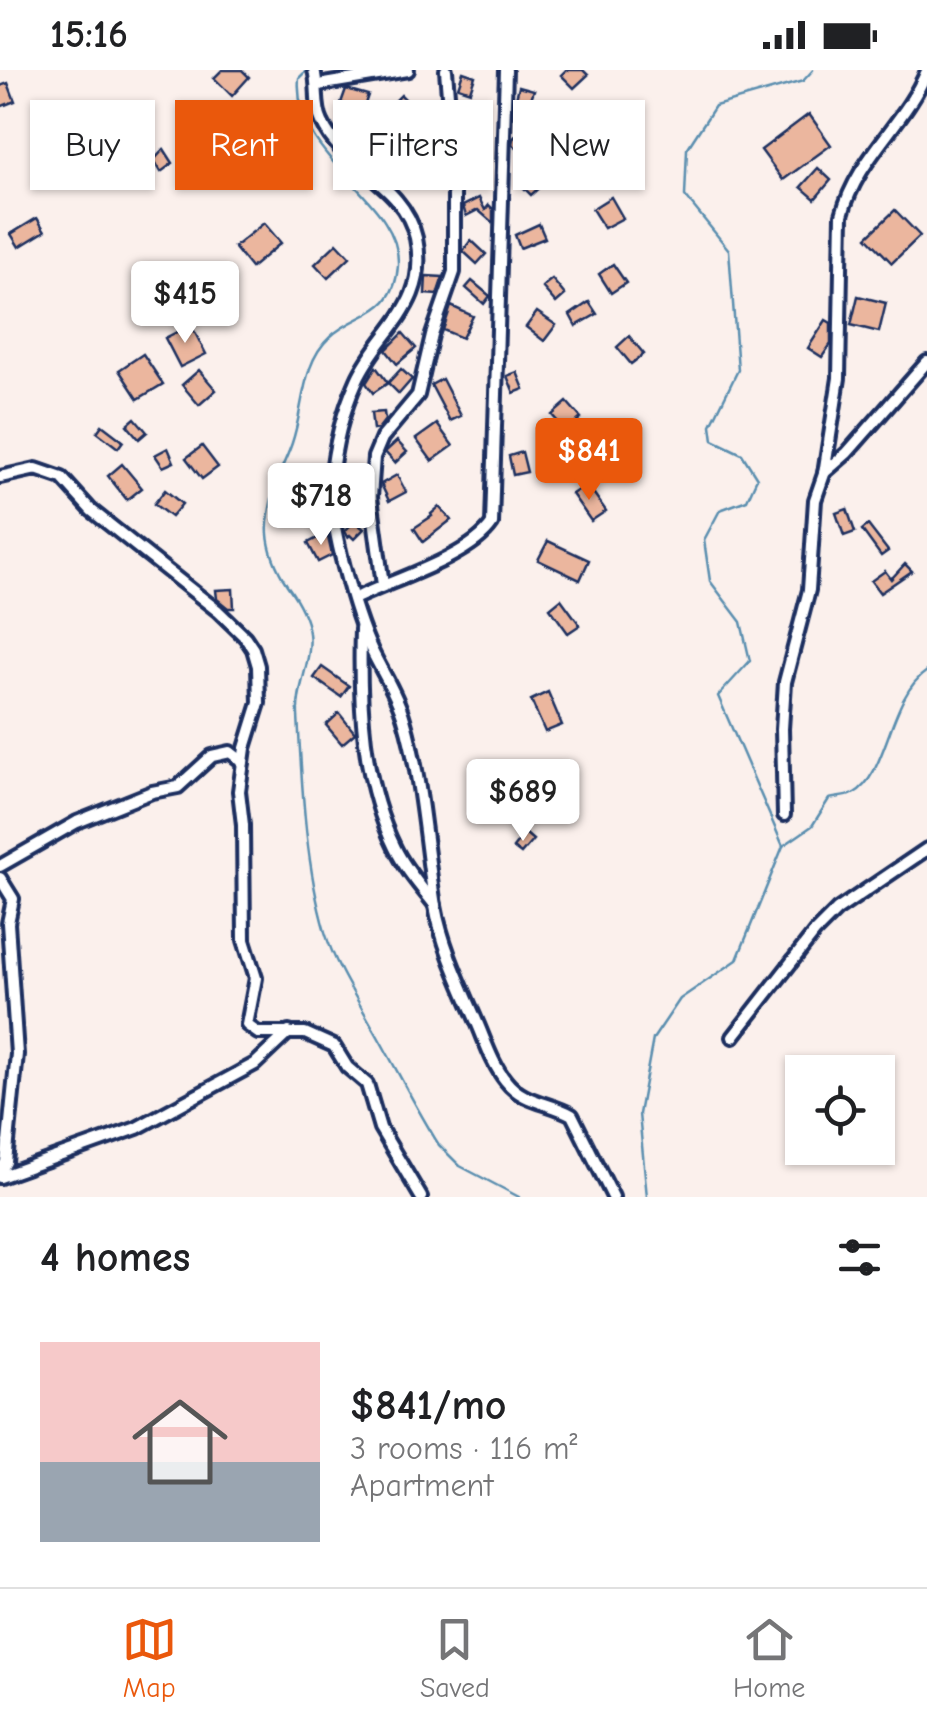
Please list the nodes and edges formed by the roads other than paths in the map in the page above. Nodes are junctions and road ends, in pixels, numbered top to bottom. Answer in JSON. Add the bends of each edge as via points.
{"nodes":[{"id":1,"x":314,"y":70,"type":"edge"},
{"id":2,"x":408,"y":70,"type":"edge"},
{"id":3,"x":446,"y":70,"type":"edge"},
{"id":4,"x":506,"y":70,"type":"edge"},
{"id":5,"x":927,"y":71,"type":"edge"},
{"id":6,"x":318,"y":85,"type":"junction"},
{"id":7,"x":927,"y":362,"type":"edge"},
{"id":8,"x":824,"y":474,"type":"junction"},
{"id":9,"x":0,"y":477,"type":"edge"},
{"id":10,"x":383,"y":585,"type":"junction"},
{"id":11,"x":354,"y":599,"type":"junction"},
{"id":12,"x":361,"y":626,"type":"junction"},
{"id":13,"x":251,"y":735,"type":"junction"},
{"id":14,"x":225,"y":752,"type":"junction"},
{"id":15,"x":243,"y":762,"type":"junction"},
{"id":16,"x":784,"y":815,"type":"dead end"},
{"id":17,"x":927,"y":849,"type":"edge"},
{"id":18,"x":0,"y":866,"type":"edge"},
{"id":19,"x":0,"y":878,"type":"edge"},
{"id":20,"x":435,"y":906,"type":"junction"},
{"id":21,"x":290,"y":1031,"type":"junction"},
{"id":22,"x":733,"y":1037,"type":"dead end"},
{"id":23,"x":0,"y":1174,"type":"edge"},
{"id":24,"x":421,"y":1197,"type":"edge"},
{"id":25,"x":612,"y":1197,"type":"edge"}],
"edges":[{"from":1,"to":6,"type":"street"},
{"from":2,"to":6,"type":"street"},
{"from":3,"to":10,"type":"street","via":[[454,272],[418,395],[374,457],[371,497]]},
{"from":4,"to":10,"type":"street","via":[[492,524],[450,556]]},
{"from":5,"to":8,"type":"street","via":[[868,157],[842,214],[838,378]]},
{"from":6,"to":11,"type":"street","via":[[322,122],[390,190],[408,216],[418,259],[411,298],[357,380],[334,456],[335,531]]},
{"from":7,"to":8,"type":"street"},
{"from":8,"to":16,"type":"street","via":[[815,500],[809,590],[785,682]]},
{"from":9,"to":13,"type":"street","via":[[36,470],[62,478],[91,510],[245,637],[259,684]]},
{"from":10,"to":11,"type":"street"},
{"from":11,"to":12,"type":"street"},
{"from":12,"to":20,"type":"street","via":[[396,695],[414,756]]},
{"from":12,"to":20,"type":"street","via":[[370,778],[394,847]]},
{"from":13,"to":14,"type":"street"},
{"from":13,"to":15,"type":"street"},
{"from":14,"to":15,"type":"street"},
{"from":14,"to":18,"type":"street","via":[[178,788],[117,804]]},
{"from":15,"to":21,"type":"street","via":[[244,940],[256,978],[248,1025],[258,1033]]},
{"from":17,"to":22,"type":"street","via":[[837,910]]},
{"from":19,"to":23,"type":"street","via":[[13,899],[8,923],[16,1054]]},
{"from":20,"to":25,"type":"street","via":[[457,976],[504,1079],[519,1095],[572,1115]]},
{"from":21,"to":23,"type":"street","via":[[255,1064],[138,1128]]},
{"from":21,"to":24,"type":"street","via":[[334,1046],[367,1084],[380,1128]]}]}
